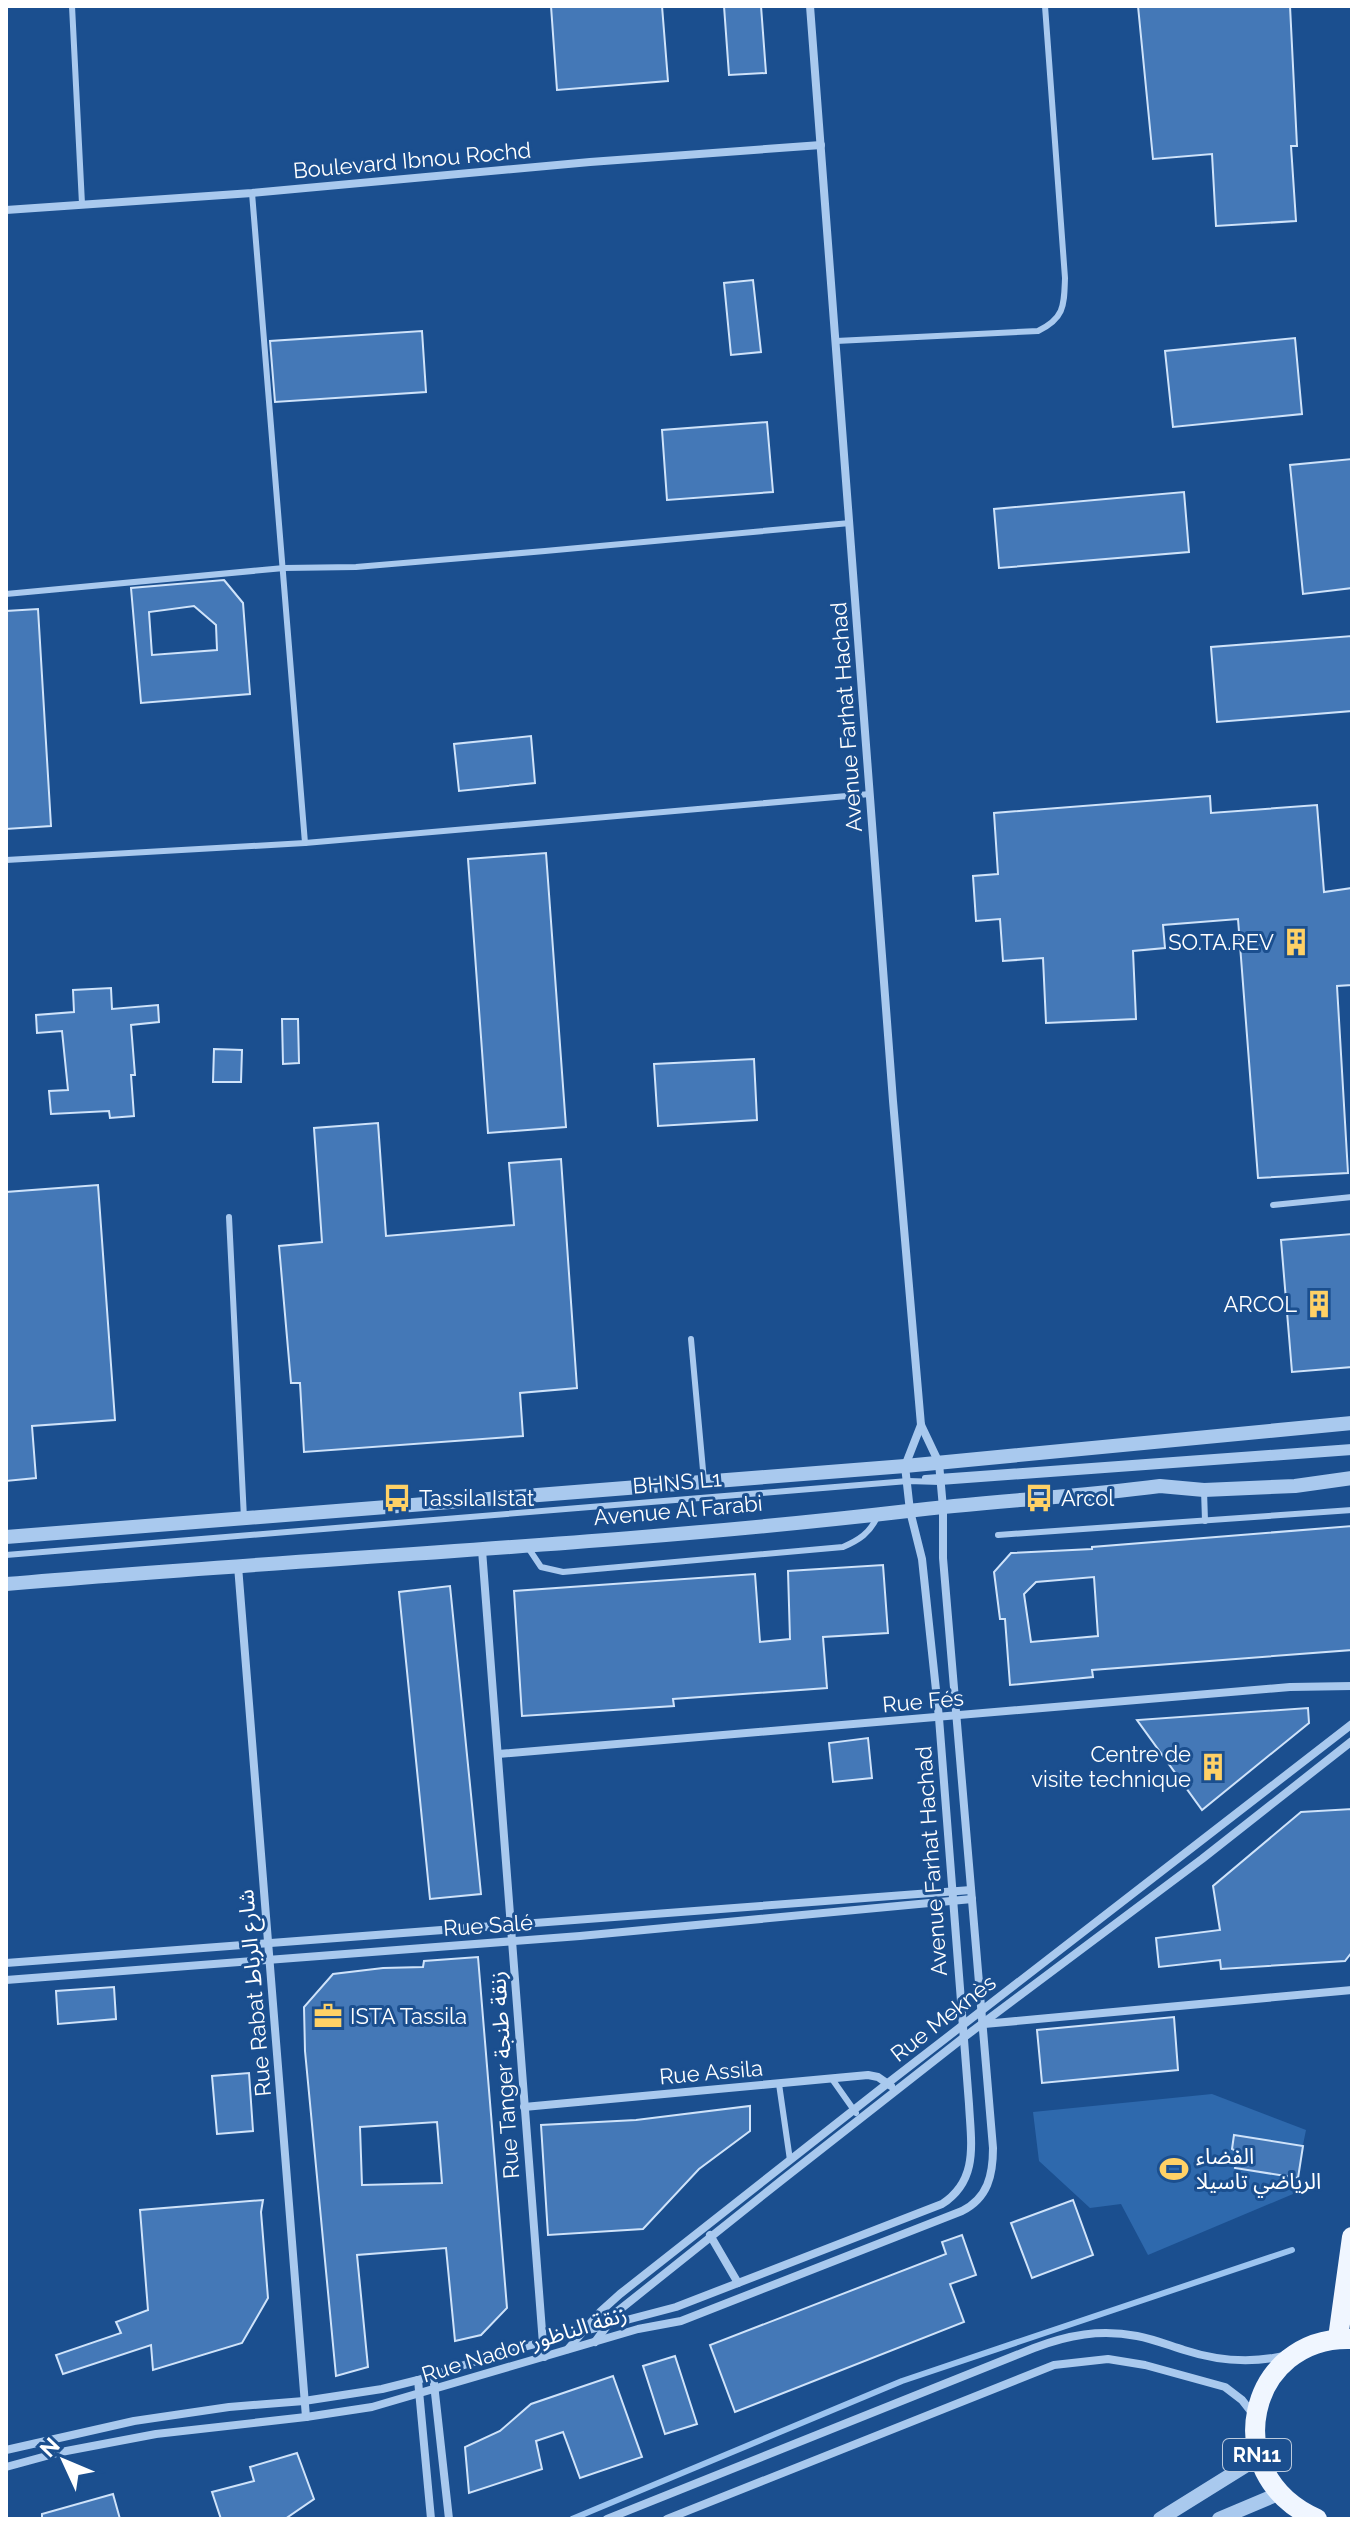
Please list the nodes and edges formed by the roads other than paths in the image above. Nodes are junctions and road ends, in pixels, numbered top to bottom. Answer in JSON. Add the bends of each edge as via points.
{"nodes":[{"id":1,"x":72,"y":6,"type":"edge"},
{"id":2,"x":810,"y":6,"type":"edge"},
{"id":3,"x":1045,"y":6,"type":"edge"},
{"id":4,"x":821,"y":145,"type":"junction"},
{"id":5,"x":252,"y":193,"type":"junction"},
{"id":6,"x":82,"y":204,"type":"junction"},
{"id":7,"x":6,"y":210,"type":"edge"},
{"id":8,"x":836,"y":341,"type":"junction"},
{"id":9,"x":850,"y":523,"type":"junction"},
{"id":10,"x":284,"y":568,"type":"junction"},
{"id":11,"x":6,"y":594,"type":"edge"},
{"id":12,"x":870,"y":794,"type":"junction"},
{"id":13,"x":305,"y":843,"type":"junction"},
{"id":14,"x":6,"y":860,"type":"edge"},
{"id":15,"x":1352,"y":1197,"type":"edge"},
{"id":16,"x":1273,"y":1205,"type":"dead end"},
{"id":17,"x":229,"y":1217,"type":"dead end"},
{"id":18,"x":691,"y":1339,"type":"dead end"},
{"id":19,"x":1352,"y":1423,"type":"edge"},
{"id":20,"x":921,"y":1425,"type":"junction"},
{"id":21,"x":1352,"y":1450,"type":"edge"},
{"id":22,"x":940,"y":1474,"type":"junction"},
{"id":23,"x":907,"y":1476,"type":"junction"},
{"id":24,"x":1352,"y":1478,"type":"edge"},
{"id":25,"x":704,"y":1481,"type":"junction"},
{"id":26,"x":1204,"y":1490,"type":"junction"},
{"id":27,"x":943,"y":1508,"type":"junction"},
{"id":28,"x":1352,"y":1510,"type":"edge"},
{"id":29,"x":910,"y":1511,"type":"junction"},
{"id":30,"x":878,"y":1515,"type":"junction"},
{"id":31,"x":244,"y":1518,"type":"junction"},
{"id":32,"x":1205,"y":1521,"type":"junction"},
{"id":33,"x":998,"y":1535,"type":"dead end"},
{"id":34,"x":6,"y":1537,"type":"edge"},
{"id":35,"x":528,"y":1545,"type":"junction"},
{"id":36,"x":482,"y":1550,"type":"junction"},
{"id":37,"x":6,"y":1554,"type":"edge"},
{"id":38,"x":238,"y":1565,"type":"junction"},
{"id":39,"x":6,"y":1584,"type":"edge"},
{"id":40,"x":1352,"y":1686,"type":"edge"},
{"id":41,"x":956,"y":1716,"type":"junction"},
{"id":42,"x":939,"y":1718,"type":"junction"},
{"id":43,"x":1352,"y":1724,"type":"edge"},
{"id":44,"x":1352,"y":1741,"type":"edge"},
{"id":45,"x":498,"y":1754,"type":"junction"},
{"id":46,"x":972,"y":1895,"type":"junction"},
{"id":47,"x":952,"y":1896,"type":"junction"},
{"id":48,"x":510,"y":1924,"type":"junction"},
{"id":49,"x":268,"y":1941,"type":"junction"},
{"id":50,"x":512,"y":1941,"type":"junction"},
{"id":51,"x":269,"y":1958,"type":"junction"},
{"id":52,"x":6,"y":1963,"type":"edge"},
{"id":53,"x":6,"y":1980,"type":"edge"},
{"id":54,"x":1352,"y":1990,"type":"edge"},
{"id":55,"x":982,"y":2011,"type":"junction"},
{"id":56,"x":983,"y":2024,"type":"junction"},
{"id":57,"x":962,"y":2026,"type":"junction"},
{"id":58,"x":963,"y":2038,"type":"junction"},
{"id":59,"x":832,"y":2079,"type":"junction"},
{"id":60,"x":888,"y":2083,"type":"junction"},
{"id":61,"x":779,"y":2084,"type":"junction"},
{"id":62,"x":895,"y":2091,"type":"junction"},
{"id":63,"x":524,"y":2107,"type":"junction"},
{"id":64,"x":854,"y":2110,"type":"junction"},
{"id":65,"x":861,"y":2119,"type":"junction"},
{"id":66,"x":993,"y":2148,"type":"joint"},
{"id":67,"x":972,"y":2155,"type":"joint"},
{"id":68,"x":790,"y":2160,"type":"junction"},
{"id":69,"x":706,"y":2227,"type":"junction"},
{"id":70,"x":712,"y":2237,"type":"junction"},
{"id":71,"x":1352,"y":2237,"type":"edge"},
{"id":72,"x":738,"y":2283,"type":"junction"},
{"id":73,"x":606,"y":2325,"type":"junction"},
{"id":74,"x":582,"y":2331,"type":"junction"},
{"id":75,"x":1345,"y":2339,"type":"edge"},
{"id":76,"x":542,"y":2342,"type":"junction"},
{"id":77,"x":594,"y":2342,"type":"junction"},
{"id":78,"x":566,"y":2351,"type":"junction"},
{"id":79,"x":1299,"y":2352,"type":"junction"},
{"id":80,"x":544,"y":2357,"type":"junction"},
{"id":81,"x":433,"y":2375,"type":"junction"},
{"id":82,"x":418,"y":2380,"type":"junction"},
{"id":83,"x":435,"y":2390,"type":"junction"},
{"id":84,"x":419,"y":2395,"type":"junction"},
{"id":85,"x":304,"y":2401,"type":"junction"},
{"id":86,"x":306,"y":2417,"type":"junction"},
{"id":87,"x":1255,"y":2418,"type":"junction"},
{"id":88,"x":6,"y":2450,"type":"edge"},
{"id":89,"x":1258,"y":2458,"type":"junction"},
{"id":90,"x":6,"y":2467,"type":"edge"},
{"id":91,"x":1278,"y":2494,"type":"junction"},
{"id":92,"x":431,"y":2519,"type":"edge"},
{"id":93,"x":449,"y":2519,"type":"edge"},
{"id":94,"x":607,"y":2519,"type":"edge"},
{"id":95,"x":667,"y":2519,"type":"edge"},
{"id":96,"x":1160,"y":2519,"type":"edge"},
{"id":97,"x":1219,"y":2519,"type":"edge"},
{"id":98,"x":1317,"y":2519,"type":"edge"}],
"edges":[{"from":1,"to":6,"type":"lane"},
{"from":2,"to":4,"type":"street","name":"Avenue Farhat Hachad"},
{"from":3,"to":8,"type":"lane","via":[[1064,308],[1051,325],[1038,331]]},
{"from":4,"to":5,"type":"street","name":"Boulevard Ibnou Rochd"},
{"from":4,"to":8,"type":"street","name":"Avenue Farhat Hachad"},
{"from":5,"to":6,"type":"street","name":"Boulevard Ibnou Rochd"},
{"from":5,"to":10,"type":"lane"},
{"from":6,"to":7,"type":"street","name":"Boulevard Ibnou Rochd"},
{"from":8,"to":9,"type":"street","name":"Avenue Farhat Hachad"},
{"from":9,"to":10,"type":"lane"},
{"from":9,"to":12,"type":"street","name":"Avenue Farhat Hachad"},
{"from":10,"to":11,"type":"lane"},
{"from":10,"to":13,"type":"lane"},
{"from":12,"to":13,"type":"lane"},
{"from":12,"to":20,"type":"street","name":"Avenue Farhat Hachad"},
{"from":13,"to":14,"type":"lane"},
{"from":15,"to":16,"type":"lane"},
{"from":17,"to":31,"type":"lane"},
{"from":18,"to":25,"type":"lane"},
{"from":19,"to":22,"type":"street","name":"Avenue Al Farabi"},
{"from":20,"to":22,"type":"street","name":"Avenue Farhat Hachad"},
{"from":20,"to":23,"type":"street","name":"Avenue Farhat Hachad"},
{"from":21,"to":22,"type":"lane"},
{"from":22,"to":23,"type":"street","name":"Avenue Al Farabi"},
{"from":22,"to":27,"type":"street","name":"Avenue Farhat Hachad"},
{"from":23,"to":25,"type":"street","name":"Avenue Al Farabi"},
{"from":23,"to":29,"type":"street","name":"Avenue Farhat Hachad"},
{"from":23,"to":37,"type":"lane","name":"BHNS L1"},
{"from":24,"to":26,"type":"street","name":"Avenue Al Farabi"},
{"from":25,"to":31,"type":"street","name":"Avenue Al Farabi"},
{"from":26,"to":27,"type":"street","name":"Avenue Al Farabi","via":[[1160,1486]]},
{"from":26,"to":32,"type":"lane"},
{"from":27,"to":29,"type":"street","name":"Avenue Al Farabi"},
{"from":27,"to":41,"type":"street","name":"Avenue Farhat Hachad"},
{"from":28,"to":32,"type":"lane"},
{"from":29,"to":30,"type":"street","name":"Avenue Al Farabi"},
{"from":29,"to":42,"type":"street","name":"Avenue Farhat Hachad","via":[[922,1559]]},
{"from":30,"to":35,"type":"street","name":"Avenue Al Farabi"},
{"from":30,"to":35,"type":"lane","via":[[869,1531],[843,1547],[563,1572],[541,1567]]},
{"from":31,"to":34,"type":"street","name":"Avenue Al Farabi"},
{"from":32,"to":33,"type":"lane"},
{"from":35,"to":36,"type":"street","name":"Avenue Al Farabi"},
{"from":36,"to":38,"type":"street","name":"Avenue Al Farabi"},
{"from":36,"to":45,"type":"street","name":"Rue Tanger زنقة طنجة"},
{"from":38,"to":39,"type":"street","name":"Avenue Al Farabi"},
{"from":38,"to":49,"type":"street","name":"Rue Rabat شارع الرباط"},
{"from":40,"to":41,"type":"street","name":"Rue Fés"},
{"from":41,"to":42,"type":"street","name":"Rue Fés"},
{"from":41,"to":46,"type":"street","name":"Avenue Farhat Hachad"},
{"from":42,"to":45,"type":"street","name":"Rue Fés"},
{"from":42,"to":47,"type":"street","name":"Avenue Farhat Hachad"},
{"from":43,"to":55,"type":"street","name":"Rue Meknès"},
{"from":44,"to":56,"type":"street","name":"Rue Meknès"},
{"from":45,"to":48,"type":"street","name":"Rue Tanger زنقة طنجة"},
{"from":46,"to":47,"type":"street","name":"Rue Salé"},
{"from":46,"to":55,"type":"street","name":"Avenue Farhat Hachad"},
{"from":47,"to":48,"type":"street","name":"Rue Salé"},
{"from":47,"to":50,"type":"street","name":"Rue Salé"},
{"from":47,"to":57,"type":"street","name":"Avenue Farhat Hachad"},
{"from":48,"to":49,"type":"street","name":"Rue Salé"},
{"from":48,"to":50,"type":"street","name":"Rue Tanger زنقة طنجة"},
{"from":49,"to":51,"type":"street","name":"Rue Rabat شارع الرباط"},
{"from":49,"to":52,"type":"street","name":"Rue Salé"},
{"from":50,"to":51,"type":"street","name":"Rue Salé"},
{"from":50,"to":63,"type":"street","name":"Rue Tanger زنقة طنجة"},
{"from":51,"to":53,"type":"street","name":"Rue Salé"},
{"from":51,"to":85,"type":"street","name":"Rue Rabat شارع الرباط"},
{"from":54,"to":56,"type":"street"},
{"from":55,"to":56,"type":"street","name":"Avenue Farhat Hachad"},
{"from":55,"to":57,"type":"street","name":"Rue Meknès"},
{"from":56,"to":58,"type":"street","name":"Rue Meknès"},
{"from":56,"to":66,"type":"street","name":"Avenue Farhat Hachad"},
{"from":57,"to":58,"type":"street","name":"Avenue Farhat Hachad"},
{"from":57,"to":60,"type":"street","name":"Rue Meknès"},
{"from":58,"to":62,"type":"street","name":"Rue Meknès"},
{"from":58,"to":67,"type":"street","name":"Avenue Farhat Hachad"},
{"from":59,"to":60,"type":"street","name":"Rue Assila","via":[[868,2075]]},
{"from":59,"to":61,"type":"street","name":"Rue Assila"},
{"from":59,"to":64,"type":"lane"},
{"from":60,"to":62,"type":"street"},
{"from":60,"to":64,"type":"street","name":"Rue Meknès"},
{"from":61,"to":63,"type":"street","name":"Rue Assila"},
{"from":61,"to":68,"type":"lane"},
{"from":62,"to":65,"type":"street","name":"Rue Meknès"},
{"from":63,"to":76,"type":"street","name":"Rue Tanger زنقة طنجة"},
{"from":64,"to":65,"type":"lane"},
{"from":64,"to":68,"type":"street","name":"Rue Meknès"},
{"from":65,"to":70,"type":"street","name":"Rue Meknès"},
{"from":66,"to":77,"type":"street","name":"Rue Nador زنقة الناظور","via":[[987,2188],[962,2211],[681,2321]]},
{"from":67,"to":72,"type":"street","name":"Rue Nador زنقة الناظور","via":[[961,2188],[942,2204]]},
{"from":68,"to":69,"type":"street","name":"Rue Meknès"},
{"from":69,"to":70,"type":"street"},
{"from":69,"to":74,"type":"street","name":"Rue Meknès"},
{"from":70,"to":72,"type":"street"},
{"from":70,"to":73,"type":"street","name":"Rue Meknès"},
{"from":71,"to":75,"type":"main road","number":"RN11"},
{"from":72,"to":73,"type":"street","name":"Rue Nador زنقة الناظور","via":[[676,2307]]},
{"from":73,"to":74,"type":"street","name":"Rue Nador زنقة الناظور"},
{"from":73,"to":77,"type":"street","name":"Rue Meknès"},
{"from":74,"to":76,"type":"street","name":"Rue Nador زنقة الناظور"},
{"from":74,"to":78,"type":"street","name":"Rue Meknès"},
{"from":75,"to":79,"type":"main road","number":"RN11"},
{"from":76,"to":80,"type":"street","name":"Rue Tanger زنقة طنجة"},
{"from":76,"to":81,"type":"street","name":"Rue Nador زنقة الناظور"},
{"from":77,"to":78,"type":"street","name":"Rue Nador زنقة الناظور"},
{"from":78,"to":80,"type":"street","name":"Rue Nador زنقة الناظور"},
{"from":79,"to":87,"type":"main road","number":"RN11","via":[[1278,2369]]},
{"from":79,"to":94,"type":"street","via":[[1226,2360],[1137,2336],[1071,2335]]},
{"from":80,"to":83,"type":"street","name":"Rue Nador زنقة الناظور"},
{"from":81,"to":82,"type":"street","name":"Rue Nador زنقة الناظور"},
{"from":81,"to":83,"type":"street"},
{"from":82,"to":84,"type":"street"},
{"from":82,"to":85,"type":"street","name":"Rue Nador زنقة الناظور"},
{"from":83,"to":84,"type":"street","name":"Rue Nador زنقة الناظور"},
{"from":83,"to":93,"type":"street"},
{"from":84,"to":86,"type":"street","name":"Rue Nador زنقة الناظور"},
{"from":84,"to":92,"type":"street"},
{"from":85,"to":86,"type":"street","name":"Rue Rabat شارع الرباط"},
{"from":85,"to":88,"type":"street","name":"Rue Nador زنقة الناظور","via":[[145,2419]]},
{"from":86,"to":90,"type":"street","name":"Rue Nador زنقة الناظور","via":[[156,2434]]},
{"from":87,"to":89,"type":"main road","number":"RN11"},
{"from":87,"to":95,"type":"street","via":[[1242,2400],[1215,2383],[1127,2361],[1072,2361]]},
{"from":89,"to":91,"type":"main road","number":"RN11"},
{"from":89,"to":96,"type":"street"},
{"from":91,"to":97,"type":"street"},
{"from":91,"to":98,"type":"main road","number":"RN11"}]}
